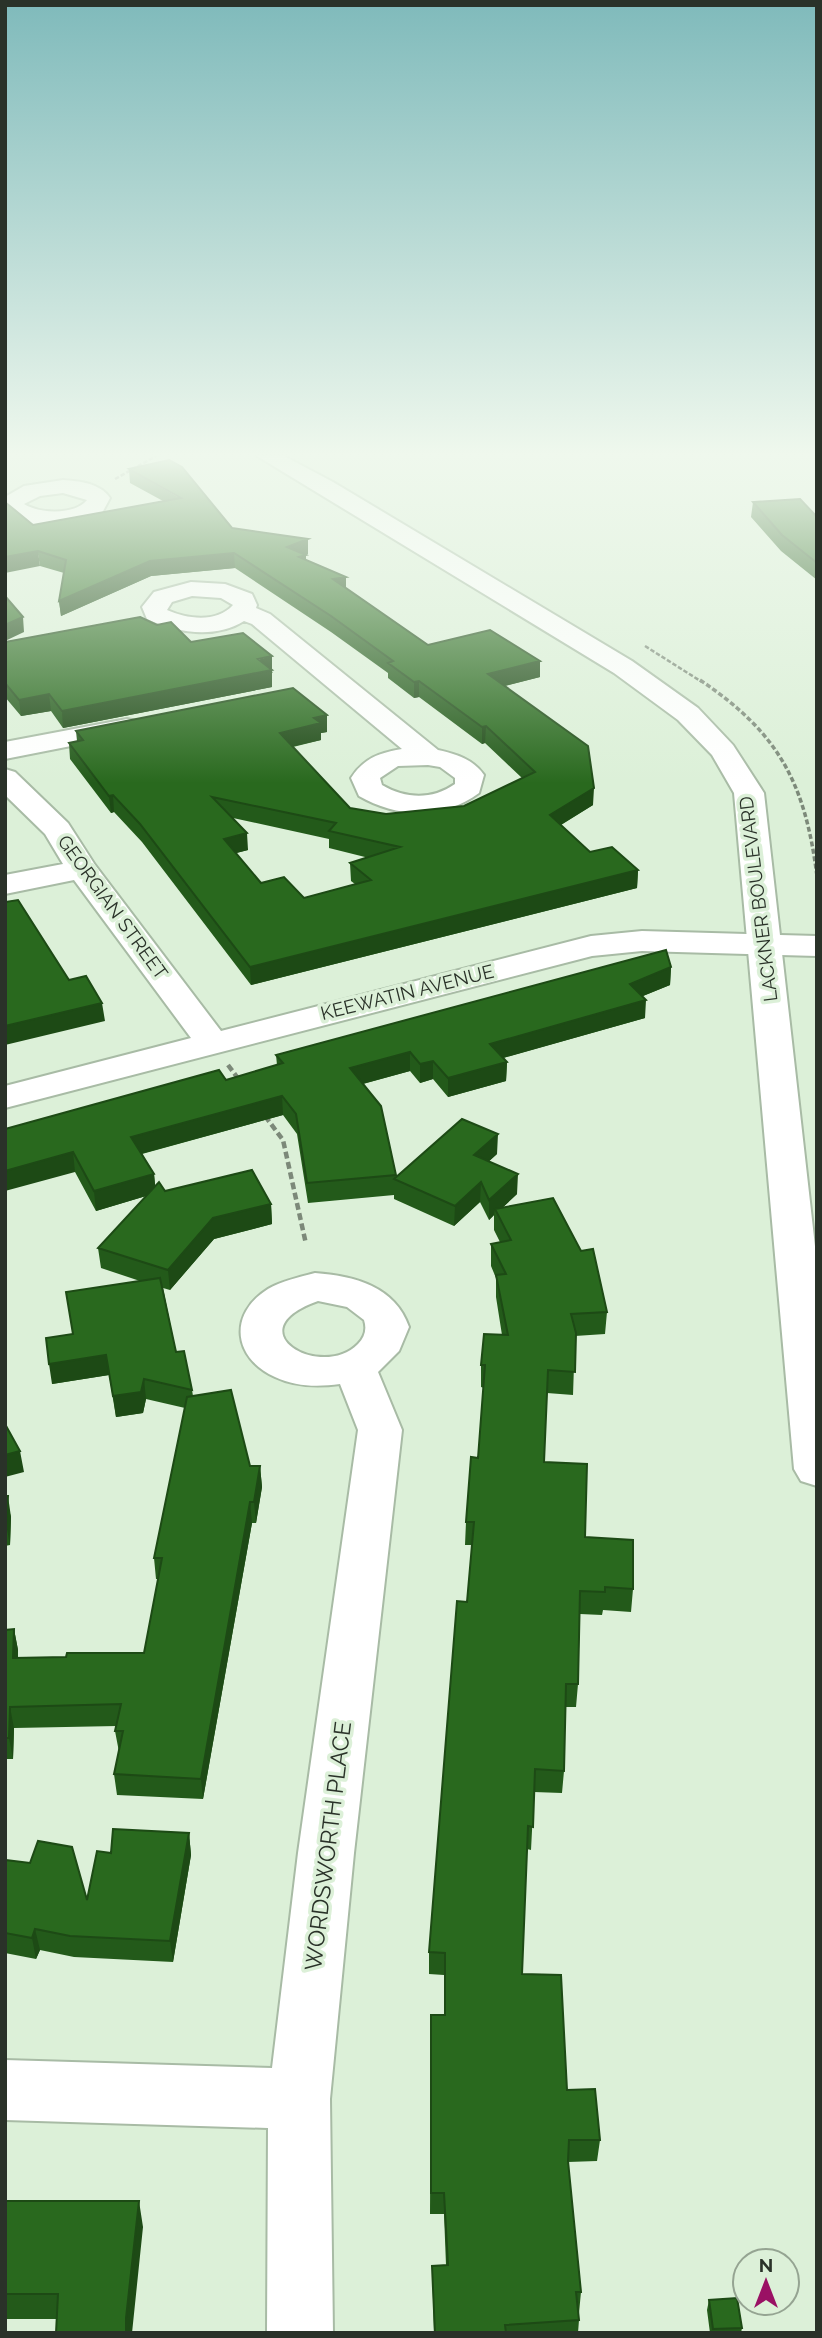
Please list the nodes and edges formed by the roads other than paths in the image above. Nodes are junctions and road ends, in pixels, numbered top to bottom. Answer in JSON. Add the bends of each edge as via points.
{"nodes":[{"id":1,"x":454,"y":565,"type":"edge"},
{"id":2,"x":242,"y":611,"type":"dead end"},
{"id":3,"x":341,"y":684,"type":"junction"},
{"id":4,"x":313,"y":689,"type":"dead end"},
{"id":5,"x":149,"y":722,"type":"edge"},
{"id":6,"x":5,"y":751,"type":"edge"},
{"id":7,"x":428,"y":756,"type":"dead end"},
{"id":8,"x":5,"y":778,"type":"edge"},
{"id":9,"x":82,"y":869,"type":"junction"},
{"id":10,"x":5,"y":886,"type":"edge"},
{"id":11,"x":764,"y":944,"type":"junction"},
{"id":12,"x":817,"y":946,"type":"edge"},
{"id":13,"x":219,"y":1052,"type":"junction"},
{"id":14,"x":5,"y":1097,"type":"edge"},
{"id":15,"x":354,"y":1366,"type":"dead end"},
{"id":16,"x":817,"y":1469,"type":"edge"},
{"id":17,"x":5,"y":2090,"type":"edge"},
{"id":18,"x":299,"y":2099,"type":"junction"},
{"id":19,"x":300,"y":2333,"type":"edge"}],
"edges":[{"from":1,"to":11,"type":"street","name":"LACKNER BOULEVARD","via":[[623,667],[688,714],[723,751],[749,793]]},
{"from":2,"to":3,"type":"street","via":[[261,619]]},
{"from":3,"to":4,"type":"street"},
{"from":3,"to":7,"type":"street"},
{"from":5,"to":6,"type":"street"},
{"from":8,"to":9,"type":"street","name":"GEORGIAN STREET","via":[[57,829]]},
{"from":9,"to":10,"type":"street"},
{"from":9,"to":13,"type":"street","name":"GEORGIAN STREET"},
{"from":11,"to":12,"type":"street","name":"KEEWATIN AVENUE"},
{"from":11,"to":13,"type":"street","name":"KEEWATIN AVENUE","via":[[642,941],[591,946]]},
{"from":11,"to":16,"type":"street","name":"LACKNER BOULEVARD"},
{"from":13,"to":14,"type":"street","name":"KEEWATIN AVENUE"},
{"from":15,"to":18,"type":"street","name":"WORDSWORTH PLACE","via":[[380,1430]]},
{"from":17,"to":18,"type":"street"},
{"from":18,"to":19,"type":"street","name":"WORDSWORTH PLACE"}]}
